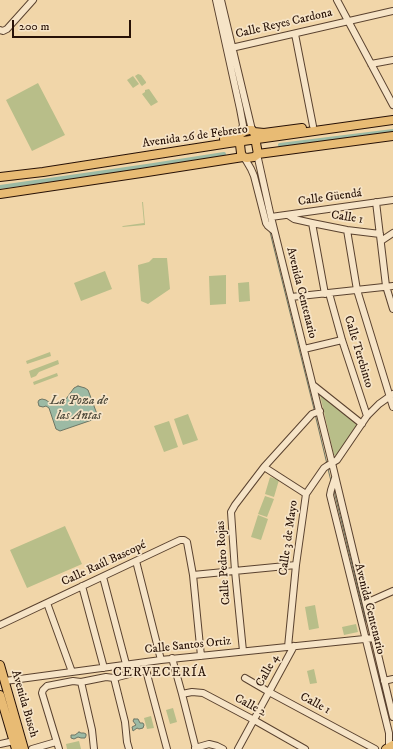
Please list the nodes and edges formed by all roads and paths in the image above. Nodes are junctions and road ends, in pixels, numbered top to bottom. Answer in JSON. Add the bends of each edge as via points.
{"nodes":[{"id":1,"x":33,"y":0,"type":"edge"},
{"id":2,"x":216,"y":0,"type":"edge"},
{"id":3,"x":221,"y":0,"type":"edge"},
{"id":4,"x":337,"y":0,"type":"edge"},
{"id":5,"x":393,"y":11,"type":"edge"},
{"id":6,"x":348,"y":21,"type":"junction"},
{"id":7,"x":0,"y":30,"type":"edge"},
{"id":8,"x":295,"y":34,"type":"junction"},
{"id":9,"x":230,"y":48,"type":"junction"},
{"id":10,"x":393,"y":60,"type":"edge"},
{"id":11,"x":371,"y":64,"type":"junction"},
{"id":12,"x":393,"y":105,"type":"edge"},
{"id":13,"x":243,"y":109,"type":"junction"},
{"id":14,"x":393,"y":115,"type":"edge"},
{"id":15,"x":393,"y":120,"type":"edge"},
{"id":16,"x":393,"y":124,"type":"edge"},
{"id":17,"x":313,"y":126,"type":"junction"},
{"id":18,"x":393,"y":136,"type":"edge"},
{"id":19,"x":254,"y":137,"type":"junction"},
{"id":20,"x":239,"y":140,"type":"junction"},
{"id":21,"x":257,"y":154,"type":"junction"},
{"id":22,"x":243,"y":157,"type":"junction"},
{"id":23,"x":20,"y":170,"type":"junction"},
{"id":24,"x":0,"y":172,"type":"edge"},
{"id":25,"x":43,"y":172,"type":"junction"},
{"id":26,"x":0,"y":177,"type":"edge"},
{"id":27,"x":0,"y":181,"type":"edge"},
{"id":28,"x":0,"y":194,"type":"edge"},
{"id":29,"x":393,"y":200,"type":"edge"},
{"id":30,"x":376,"y":202,"type":"junction"},
{"id":31,"x":288,"y":215,"type":"junction"},
{"id":32,"x":271,"y":217,"type":"junction"},
{"id":33,"x":312,"y":223,"type":"junction"},
{"id":34,"x":271,"y":228,"type":"junction"},
{"id":35,"x":347,"y":230,"type":"junction"},
{"id":36,"x":393,"y":233,"type":"edge"},
{"id":37,"x":381,"y":238,"type":"junction"},
{"id":38,"x":390,"y":286,"type":"edge"},
{"id":39,"x":357,"y":290,"type":"junction"},
{"id":40,"x":327,"y":294,"type":"junction"},
{"id":41,"x":292,"y":297,"type":"junction"},
{"id":42,"x":393,"y":309,"type":"edge"},
{"id":43,"x":342,"y":340,"type":"junction"},
{"id":44,"x":304,"y":349,"type":"junction"},
{"id":45,"x":313,"y":385,"type":"junction"},
{"id":46,"x":391,"y":395,"type":"edge"},
{"id":47,"x":393,"y":407,"type":"edge"},
{"id":48,"x":316,"y":413,"type":"junction"},
{"id":49,"x":367,"y":416,"type":"junction"},
{"id":50,"x":362,"y":424,"type":"junction"},
{"id":51,"x":329,"y":465,"type":"junction"},
{"id":52,"x":264,"y":467,"type":"junction"},
{"id":53,"x":336,"y":477,"type":"junction"},
{"id":54,"x":306,"y":494,"type":"junction"},
{"id":55,"x":136,"y":561,"type":"junction"},
{"id":56,"x":296,"y":565,"type":"junction"},
{"id":57,"x":235,"y":571,"type":"junction"},
{"id":58,"x":193,"y":575,"type":"junction"},
{"id":59,"x":103,"y":577,"type":"junction"},
{"id":60,"x":82,"y":586,"type":"junction"},
{"id":61,"x":393,"y":591,"type":"edge"},
{"id":62,"x":47,"y":603,"type":"junction"},
{"id":63,"x":366,"y":603,"type":"junction"},
{"id":64,"x":0,"y":625,"type":"edge"},
{"id":65,"x":374,"y":638,"type":"junction"},
{"id":66,"x":365,"y":639,"type":"junction"},
{"id":67,"x":291,"y":647,"type":"junction"},
{"id":68,"x":243,"y":651,"type":"junction"},
{"id":69,"x":200,"y":656,"type":"junction"},
{"id":70,"x":172,"y":658,"type":"junction"},
{"id":71,"x":161,"y":660,"type":"junction"},
{"id":72,"x":126,"y":664,"type":"junction"},
{"id":73,"x":0,"y":665,"type":"edge"},
{"id":74,"x":104,"y":668,"type":"junction"},
{"id":75,"x":72,"y":672,"type":"junction"},
{"id":76,"x":114,"y":678,"type":"junction"},
{"id":77,"x":245,"y":678,"type":"dead end"},
{"id":78,"x":393,"y":679,"type":"edge"},
{"id":79,"x":5,"y":681,"type":"junction"},
{"id":80,"x":384,"y":681,"type":"junction"},
{"id":81,"x":81,"y":682,"type":"junction"},
{"id":82,"x":269,"y":692,"type":"junction"},
{"id":83,"x":182,"y":694,"type":"junction"},
{"id":84,"x":0,"y":695,"type":"edge"},
{"id":85,"x":3,"y":713,"type":"edge"},
{"id":86,"x":393,"y":717,"type":"edge"},
{"id":87,"x":254,"y":720,"type":"junction"},
{"id":88,"x":56,"y":742,"type":"junction"},
{"id":89,"x":0,"y":744,"type":"edge"},
{"id":90,"x":21,"y":747,"type":"edge"},
{"id":91,"x":389,"y":747,"type":"edge"},
{"id":92,"x":195,"y":748,"type":"edge"},
{"id":93,"x":32,"y":749,"type":"edge"},
{"id":94,"x":59,"y":749,"type":"edge"},
{"id":95,"x":94,"y":749,"type":"edge"},
{"id":96,"x":129,"y":749,"type":"edge"},
{"id":97,"x":167,"y":749,"type":"edge"},
{"id":98,"x":223,"y":749,"type":"edge"},
{"id":99,"x":238,"y":749,"type":"edge"},
{"id":100,"x":305,"y":749,"type":"edge"},
{"id":101,"x":375,"y":749,"type":"edge"}],
"edges":[{"from":1,"to":7,"type":"street","via":[[7,29]]},
{"from":2,"to":9,"type":"street"},
{"from":3,"to":9,"type":"street"},
{"from":4,"to":6,"type":"street"},
{"from":5,"to":6,"type":"street","name":"Calle Reyes Cardona"},
{"from":6,"to":8,"type":"street","name":"Calle Reyes Cardona"},
{"from":6,"to":11,"type":"street"},
{"from":8,"to":9,"type":"street","name":"Calle Reyes Cardona"},
{"from":8,"to":17,"type":"street"},
{"from":9,"to":13,"type":"street"},
{"from":10,"to":11,"type":"street"},
{"from":11,"to":12,"type":"street"},
{"from":13,"to":19,"type":"street"},
{"from":13,"to":20,"type":"street","via":[[243,125]]},
{"from":14,"to":17,"type":"main road","name":"Avenida 26 de Febrero"},
{"from":15,"to":19,"type":"main road","name":"Avenida 26 de Febrero"},
{"from":16,"to":19,"type":"main road","name":"Avenida 26 de Febrero"},
{"from":17,"to":19,"type":"main road","name":"Avenida 26 de Febrero","via":[[264,133]]},
{"from":18,"to":21,"type":"main road"},
{"from":19,"to":20,"type":"main road","name":"Avenida 26 de Febrero"},
{"from":19,"to":20,"type":"main road","via":[[245,131]]},
{"from":19,"to":21,"type":"main road"},
{"from":20,"to":22,"type":"main road"},
{"from":20,"to":23,"type":"main road","name":"Avenida 26 de Febrero","via":[[229,138]]},
{"from":20,"to":25,"type":"main road","name":"Avenida 26 de Febrero"},
{"from":20,"to":27,"type":"main road","name":"Avenida 26 de Febrero"},
{"from":21,"to":22,"type":"main road","via":[[251,158]]},
{"from":21,"to":32,"type":"street","name":"Avenida Centenario"},
{"from":22,"to":28,"type":"main road"},
{"from":22,"to":34,"type":"street","name":"Avenida Centenario","via":[[254,176],[265,220]]},
{"from":23,"to":24,"type":"main road","name":"Avenida 26 de Febrero"},
{"from":23,"to":25,"type":"main road"},
{"from":25,"to":26,"type":"main road","name":"Avenida 26 de Febrero"},
{"from":29,"to":30,"type":"street","name":"Calle Güendá"},
{"from":30,"to":31,"type":"street","name":"Calle Güendá"},
{"from":30,"to":37,"type":"street"},
{"from":31,"to":32,"type":"street","name":"Calle Güendá"},
{"from":31,"to":33,"type":"street","name":"Calle 1"},
{"from":32,"to":34,"type":"street","name":"Avenida Centenario"},
{"from":33,"to":35,"type":"street","name":"Calle 1"},
{"from":33,"to":40,"type":"street","name":"Calle Terebinto"},
{"from":34,"to":41,"type":"street","name":"Avenida Centenario"},
{"from":35,"to":37,"type":"street","name":"Calle 1"},
{"from":35,"to":39,"type":"street"},
{"from":36,"to":37,"type":"street"},
{"from":37,"to":38,"type":"street"},
{"from":38,"to":39,"type":"street"},
{"from":38,"to":42,"type":"street"},
{"from":39,"to":40,"type":"street"},
{"from":39,"to":46,"type":"street"},
{"from":40,"to":41,"type":"street"},
{"from":40,"to":43,"type":"street","name":"Calle Terebinto"},
{"from":41,"to":44,"type":"street","name":"Avenida Centenario"},
{"from":43,"to":44,"type":"street"},
{"from":43,"to":49,"type":"street","name":"Calle Terebinto"},
{"from":44,"to":45,"type":"street","name":"Avenida Centenario"},
{"from":45,"to":48,"type":"street","name":"Avenida Centenario"},
{"from":45,"to":50,"type":"street"},
{"from":46,"to":47,"type":"street"},
{"from":46,"to":49,"type":"street","name":"Calle 3 de Mayo"},
{"from":48,"to":51,"type":"street","name":"Avenida Centenario"},
{"from":48,"to":52,"type":"street","name":"Calle Pedro Rojas"},
{"from":49,"to":50,"type":"street","name":"Calle 3 de Mayo"},
{"from":50,"to":51,"type":"street","name":"Calle 3 de Mayo","via":[[337,460]]},
{"from":51,"to":53,"type":"street","name":"Avenida Centenario"},
{"from":51,"to":54,"type":"street","name":"Calle 3 de Mayo"},
{"from":52,"to":54,"type":"street"},
{"from":52,"to":57,"type":"street","name":"Calle Pedro Rojas","via":[[231,512]]},
{"from":53,"to":63,"type":"street","name":"Avenida Centenario"},
{"from":53,"to":66,"type":"street","name":"Avenida Centenario","via":[[330,495]]},
{"from":54,"to":56,"type":"street","name":"Calle 3 de Mayo"},
{"from":55,"to":58,"type":"street","name":"Calle Raúl Bascopé","via":[[184,540],[187,542]]},
{"from":55,"to":59,"type":"street","name":"Calle Raúl Bascopé"},
{"from":55,"to":71,"type":"street"},
{"from":56,"to":57,"type":"street"},
{"from":56,"to":67,"type":"street","name":"Calle 3 de Mayo"},
{"from":57,"to":58,"type":"street"},
{"from":57,"to":68,"type":"street","name":"Calle Pedro Rojas"},
{"from":58,"to":69,"type":"street"},
{"from":59,"to":60,"type":"street","name":"Calle Raúl Bascopé"},
{"from":59,"to":72,"type":"street"},
{"from":60,"to":62,"type":"street","name":"Calle Raúl Bascopé"},
{"from":60,"to":74,"type":"street"},
{"from":61,"to":63,"type":"street"},
{"from":62,"to":64,"type":"street","name":"Calle Raúl Bascopé"},
{"from":62,"to":75,"type":"street"},
{"from":63,"to":65,"type":"street","name":"Avenida Centenario"},
{"from":65,"to":66,"type":"street","name":"Calle Santos Ortiz"},
{"from":65,"to":80,"type":"street","name":"Avenida Centenario"},
{"from":66,"to":67,"type":"street","name":"Calle Santos Ortiz"},
{"from":66,"to":91,"type":"street","name":"Avenida Centenario","via":[[389,733]]},
{"from":67,"to":68,"type":"street","name":"Calle Santos Ortiz"},
{"from":67,"to":82,"type":"street","name":"Calle 4"},
{"from":68,"to":69,"type":"street","name":"Calle Santos Ortiz"},
{"from":69,"to":70,"type":"street","name":"Calle Santos Ortiz"},
{"from":70,"to":71,"type":"street","name":"Calle Santos Ortiz"},
{"from":70,"to":83,"type":"street"},
{"from":71,"to":72,"type":"street","name":"Calle Santos Ortiz"},
{"from":72,"to":74,"type":"street","name":"Calle Santos Ortiz"},
{"from":73,"to":79,"type":"main road","name":"Avenida Busch"},
{"from":74,"to":75,"type":"street","name":"Calle Santos Ortiz"},
{"from":75,"to":79,"type":"street","name":"Calle Santos Ortiz"},
{"from":76,"to":81,"type":"street"},
{"from":76,"to":96,"type":"street"},
{"from":76,"to":97,"type":"street","via":[[141,671],[147,673]]},
{"from":77,"to":82,"type":"street","name":"Calle 1"},
{"from":78,"to":80,"type":"street"},
{"from":79,"to":90,"type":"main road","name":"Avenida Busch"},
{"from":80,"to":86,"type":"street","name":"Avenida Centenario"},
{"from":81,"to":88,"type":"street","via":[[47,686],[43,690]]},
{"from":81,"to":95,"type":"street"},
{"from":82,"to":87,"type":"street","name":"Calle 4"},
{"from":82,"to":101,"type":"street","name":"Calle 1"},
{"from":83,"to":87,"type":"street","name":"Calle 2","via":[[203,693]]},
{"from":83,"to":92,"type":"street"},
{"from":84,"to":85,"type":"main road","name":"Avenida Busch"},
{"from":85,"to":90,"type":"main road","name":"Avenida Busch"},
{"from":87,"to":99,"type":"street","name":"Calle 4"},
{"from":87,"to":100,"type":"street","name":"Calle 2"},
{"from":88,"to":93,"type":"street"},
{"from":88,"to":94,"type":"street"},
{"from":89,"to":90,"type":"street"},
{"from":92,"to":98,"type":"street","via":[[209,744]]}]}
